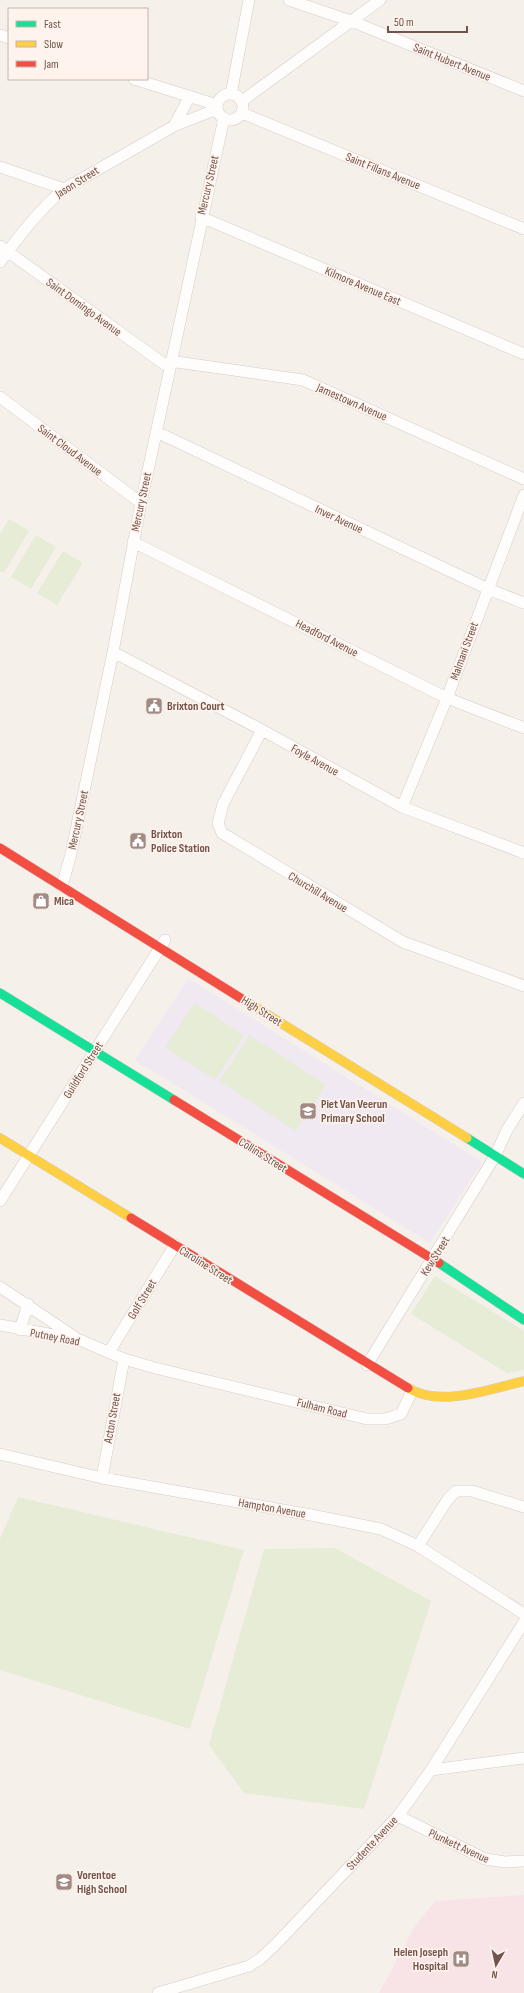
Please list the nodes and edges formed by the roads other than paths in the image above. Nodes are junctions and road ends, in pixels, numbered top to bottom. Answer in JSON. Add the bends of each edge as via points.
{"nodes":[{"id":1,"x":249,"y":0,"type":"edge"},
{"id":2,"x":289,"y":0,"type":"edge"},
{"id":3,"x":380,"y":0,"type":"edge"},
{"id":4,"x":351,"y":21,"type":"junction"},
{"id":5,"x":137,"y":80,"type":"edge"},
{"id":6,"x":524,"y":91,"type":"edge"},
{"id":7,"x":230,"y":94,"type":"junction"},
{"id":8,"x":189,"y":98,"type":"junction"},
{"id":9,"x":242,"y":101,"type":"junction"},
{"id":10,"x":219,"y":111,"type":"junction"},
{"id":11,"x":242,"y":113,"type":"junction"},
{"id":12,"x":174,"y":126,"type":"junction"},
{"id":13,"x":0,"y":167,"type":"edge"},
{"id":14,"x":64,"y":189,"type":"junction"},
{"id":15,"x":201,"y":217,"type":"junction"},
{"id":16,"x":524,"y":229,"type":"edge"},
{"id":17,"x":4,"y":248,"type":"edge"},
{"id":18,"x":0,"y":262,"type":"edge"},
{"id":19,"x":524,"y":354,"type":"edge"},
{"id":20,"x":170,"y":362,"type":"junction"},
{"id":21,"x":0,"y":397,"type":"edge"},
{"id":22,"x":156,"y":434,"type":"junction"},
{"id":23,"x":524,"y":479,"type":"edge"},
{"id":24,"x":524,"y":495,"type":"edge"},
{"id":25,"x":141,"y":503,"type":"junction"},
{"id":26,"x":133,"y":542,"type":"junction"},
{"id":27,"x":488,"y":589,"type":"junction"},
{"id":28,"x":524,"y":602,"type":"edge"},
{"id":29,"x":113,"y":652,"type":"junction"},
{"id":30,"x":447,"y":698,"type":"junction"},
{"id":31,"x":524,"y":728,"type":"edge"},
{"id":32,"x":262,"y":730,"type":"junction"},
{"id":33,"x":402,"y":807,"type":"junction"},
{"id":34,"x":0,"y":848,"type":"edge"},
{"id":35,"x":524,"y":853,"type":"edge"},
{"id":36,"x":55,"y":870,"type":"dead end"},
{"id":37,"x":67,"y":882,"type":"junction"},
{"id":38,"x":164,"y":942,"type":"junction"},
{"id":39,"x":524,"y":986,"type":"edge"},
{"id":40,"x":0,"y":993,"type":"edge"},
{"id":41,"x":95,"y":1052,"type":"junction"},
{"id":42,"x":524,"y":1103,"type":"edge"},
{"id":43,"x":0,"y":1138,"type":"edge"},
{"id":44,"x":28,"y":1155,"type":"junction"},
{"id":45,"x":495,"y":1156,"type":"junction"},
{"id":46,"x":524,"y":1174,"type":"edge"},
{"id":47,"x":0,"y":1201,"type":"edge"},
{"id":48,"x":175,"y":1245,"type":"junction"},
{"id":49,"x":433,"y":1259,"type":"junction"},
{"id":50,"x":0,"y":1287,"type":"edge"},
{"id":51,"x":28,"y":1304,"type":"junction"},
{"id":52,"x":524,"y":1320,"type":"edge"},
{"id":53,"x":0,"y":1325,"type":"edge"},
{"id":54,"x":20,"y":1330,"type":"junction"},
{"id":55,"x":80,"y":1340,"type":"junction"},
{"id":56,"x":109,"y":1352,"type":"junction"},
{"id":57,"x":124,"y":1359,"type":"junction"},
{"id":58,"x":367,"y":1364,"type":"junction"},
{"id":59,"x":524,"y":1381,"type":"edge"},
{"id":60,"x":412,"y":1391,"type":"junction"},
{"id":61,"x":0,"y":1454,"type":"edge"},
{"id":62,"x":102,"y":1478,"type":"junction"},
{"id":63,"x":524,"y":1507,"type":"edge"},
{"id":64,"x":418,"y":1546,"type":"junction"},
{"id":65,"x":524,"y":1614,"type":"edge"},
{"id":66,"x":524,"y":1622,"type":"edge"},
{"id":67,"x":524,"y":1758,"type":"edge"},
{"id":68,"x":431,"y":1770,"type":"junction"},
{"id":69,"x":398,"y":1816,"type":"junction"},
{"id":70,"x":524,"y":1861,"type":"edge"},
{"id":71,"x":158,"y":1993,"type":"edge"}],
"edges":[{"from":1,"to":7,"type":"street"},
{"from":2,"to":4,"type":"street","name":"Saint Hubert Avenue"},
{"from":3,"to":4,"type":"street"},
{"from":4,"to":6,"type":"street","name":"Saint Hubert Avenue"},
{"from":4,"to":9,"type":"street"},
{"from":5,"to":8,"type":"street"},
{"from":7,"to":9,"type":"street"},
{"from":7,"to":10,"type":"street","via":[[223,96]]},
{"from":8,"to":10,"type":"street"},
{"from":8,"to":12,"type":"street"},
{"from":9,"to":11,"type":"street"},
{"from":10,"to":11,"type":"street","via":[[234,119]]},
{"from":10,"to":12,"type":"street","name":"Jason Street"},
{"from":10,"to":15,"type":"street","name":"Mercury Street"},
{"from":11,"to":16,"type":"street","name":"Saint Fillans Avenue"},
{"from":12,"to":14,"type":"street","name":"Jason Street"},
{"from":13,"to":14,"type":"street"},
{"from":14,"to":17,"type":"street","name":"Jason Street"},
{"from":15,"to":19,"type":"street","name":"Kilmore Avenue East"},
{"from":15,"to":20,"type":"street","name":"Mercury Street"},
{"from":17,"to":18,"type":"street","name":"Jason Street"},
{"from":17,"to":20,"type":"street","name":"Saint Domingo Avenue","via":[[164,364]]},
{"from":20,"to":22,"type":"street","name":"Mercury Street"},
{"from":20,"to":23,"type":"street","name":"Jamestown Avenue","via":[[303,380]]},
{"from":21,"to":25,"type":"street","name":"Saint Cloud Avenue"},
{"from":22,"to":25,"type":"street","name":"Mercury Street"},
{"from":22,"to":27,"type":"street","name":"Inver Avenue","via":[[163,435]]},
{"from":24,"to":27,"type":"street","name":"Malmani Street"},
{"from":25,"to":26,"type":"street","name":"Mercury Street"},
{"from":26,"to":29,"type":"street","name":"Mercury Street"},
{"from":26,"to":30,"type":"street","name":"Headford Avenue"},
{"from":27,"to":28,"type":"street","name":"Inver Avenue"},
{"from":27,"to":30,"type":"street","name":"Malmani Street"},
{"from":29,"to":32,"type":"street","name":"Foyle Avenue"},
{"from":29,"to":37,"type":"street","name":"Mercury Street"},
{"from":30,"to":31,"type":"street","name":"Headford Avenue"},
{"from":30,"to":33,"type":"street","name":"Malmani Street"},
{"from":32,"to":33,"type":"street","name":"Foyle Avenue"},
{"from":32,"to":39,"type":"street","name":"Churchill Avenue","via":[[223,804],[218,822],[222,834],[404,942]]},
{"from":33,"to":35,"type":"street","name":"Foyle Avenue"},
{"from":34,"to":37,"type":"street","name":"High Street"},
{"from":36,"to":37,"type":"street","name":"High Street"},
{"from":37,"to":38,"type":"street","name":"High Street"},
{"from":38,"to":41,"type":"street","name":"Guildford Street"},
{"from":38,"to":45,"type":"street","name":"High Street"},
{"from":40,"to":41,"type":"street","name":"Collins Street"},
{"from":41,"to":44,"type":"street","name":"Guildford Street"},
{"from":41,"to":49,"type":"street","name":"Collins Street"},
{"from":42,"to":45,"type":"street","name":"Kew Street"},
{"from":43,"to":44,"type":"street","name":"Caroline Street"},
{"from":44,"to":47,"type":"street","name":"Guildford Street"},
{"from":44,"to":48,"type":"street","name":"Caroline Street"},
{"from":45,"to":46,"type":"street","name":"High Street"},
{"from":45,"to":49,"type":"street","name":"Kew Street"},
{"from":48,"to":56,"type":"street","name":"Golf Street"},
{"from":48,"to":58,"type":"street","name":"Caroline Street"},
{"from":49,"to":52,"type":"street","name":"Collins Street"},
{"from":49,"to":58,"type":"street","name":"Kew Street"},
{"from":50,"to":51,"type":"street"},
{"from":51,"to":54,"type":"street"},
{"from":51,"to":55,"type":"street"},
{"from":53,"to":54,"type":"street","name":"Putney Road"},
{"from":54,"to":55,"type":"street","name":"Putney Road"},
{"from":55,"to":56,"type":"street","name":"Putney Road"},
{"from":56,"to":57,"type":"street","name":"Fulham Road"},
{"from":57,"to":60,"type":"street","name":"Fulham Road","via":[[367,1419],[385,1419],[401,1414]]},
{"from":57,"to":62,"type":"street","name":"Acton Street"},
{"from":58,"to":60,"type":"street","name":"Caroline Street"},
{"from":59,"to":60,"type":"street","via":[[447,1398],[430,1397]]},
{"from":61,"to":62,"type":"street","name":"Hampton Avenue"},
{"from":62,"to":64,"type":"street","name":"Hampton Avenue","via":[[374,1527]]},
{"from":63,"to":64,"type":"street","via":[[472,1491],[456,1491],[448,1499]]},
{"from":64,"to":65,"type":"street","name":"Hampton Avenue"},
{"from":66,"to":68,"type":"street","name":"Studente Avenue"},
{"from":67,"to":68,"type":"street"},
{"from":68,"to":69,"type":"street","name":"Studente Avenue"},
{"from":69,"to":70,"type":"street","name":"Plunkett Avenue","via":[[485,1859]]},
{"from":69,"to":71,"type":"street","name":"Studente Avenue","via":[[260,1959],[235,1970]]}]}
